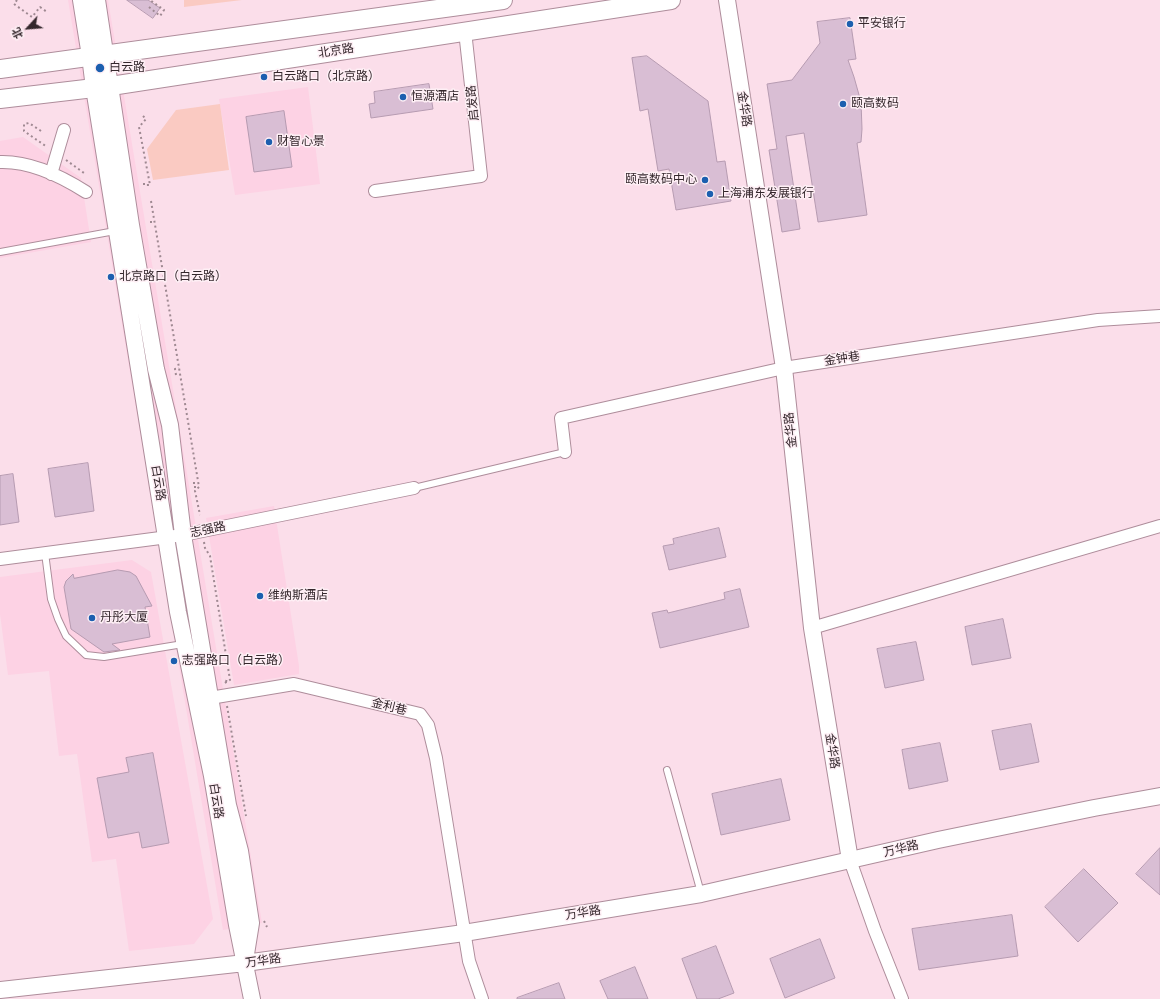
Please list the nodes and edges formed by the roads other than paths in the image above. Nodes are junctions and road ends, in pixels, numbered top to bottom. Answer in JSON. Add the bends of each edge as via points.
{"nodes":[{"id":1,"x":81,"y":0,"type":"edge"},
{"id":2,"x":97,"y":0,"type":"edge"},
{"id":3,"x":503,"y":0,"type":"edge"},
{"id":4,"x":672,"y":0,"type":"edge"},
{"id":5,"x":727,"y":0,"type":"edge"},
{"id":6,"x":465,"y":31,"type":"junction"},
{"id":7,"x":98,"y":55,"type":"junction"},
{"id":8,"x":0,"y":69,"type":"edge"},
{"id":9,"x":102,"y":87,"type":"junction"},
{"id":10,"x":0,"y":99,"type":"edge"},
{"id":11,"x":64,"y":130,"type":"dead end"},
{"id":12,"x":0,"y":162,"type":"edge"},
{"id":13,"x":51,"y":174,"type":"junction"},
{"id":14,"x":375,"y":191,"type":"dead end"},
{"id":15,"x":86,"y":192,"type":"dead end"},
{"id":16,"x":117,"y":231,"type":"junction"},
{"id":17,"x":0,"y":252,"type":"edge"},
{"id":18,"x":1160,"y":316,"type":"edge"},
{"id":19,"x":784,"y":368,"type":"junction"},
{"id":20,"x":565,"y":452,"type":"joint"},
{"id":21,"x":414,"y":488,"type":"joint"},
{"id":22,"x":1160,"y":526,"type":"edge"},
{"id":23,"x":183,"y":535,"type":"junction"},
{"id":24,"x":166,"y":538,"type":"junction"},
{"id":25,"x":45,"y":553,"type":"junction"},
{"id":26,"x":0,"y":559,"type":"edge"},
{"id":27,"x":812,"y":628,"type":"junction"},
{"id":28,"x":185,"y":644,"type":"junction"},
{"id":29,"x":210,"y":698,"type":"junction"},
{"id":30,"x":667,"y":770,"type":"dead end"},
{"id":31,"x":1160,"y":796,"type":"edge"},
{"id":32,"x":850,"y":860,"type":"junction"},
{"id":33,"x":701,"y":894,"type":"junction"},
{"id":34,"x":464,"y":932,"type":"junction"},
{"id":35,"x":245,"y":964,"type":"junction"},
{"id":36,"x":0,"y":990,"type":"edge"},
{"id":37,"x":252,"y":999,"type":"edge"},
{"id":38,"x":482,"y":999,"type":"edge"},
{"id":39,"x":902,"y":999,"type":"edge"}],
"edges":[{"from":1,"to":7,"type":"street","name":"白云路"},
{"from":2,"to":7,"type":"street","name":"白云路"},
{"from":3,"to":7,"type":"main road"},
{"from":4,"to":6,"type":"main road","name":"北京路"},
{"from":5,"to":19,"type":"street","name":"金华路"},
{"from":6,"to":9,"type":"main road","name":"北京路"},
{"from":6,"to":14,"type":"street","name":"启发路","via":[[481,176]]},
{"from":7,"to":8,"type":"main road"},
{"from":7,"to":9,"type":"street","name":"白云路"},
{"from":9,"to":10,"type":"main road","name":"北京路"},
{"from":9,"to":16,"type":"street","name":"白云路"},
{"from":9,"to":23,"type":"street","name":"白云路","via":[[131,225],[156,369],[170,425]]},
{"from":11,"to":13,"type":"street"},
{"from":12,"to":13,"type":"street","via":[[32,166]]},
{"from":13,"to":15,"type":"street","via":[[70,181]]},
{"from":16,"to":17,"type":"lane"},
{"from":16,"to":24,"type":"street","name":"白云路"},
{"from":18,"to":19,"type":"street","name":"金钟巷","via":[[1098,320]]},
{"from":19,"to":20,"type":"street","name":"金钟巷","via":[[561,418]]},
{"from":19,"to":27,"type":"street","name":"金华路"},
{"from":20,"to":21,"type":"lane"},
{"from":21,"to":23,"type":"street","name":"志强路"},
{"from":22,"to":27,"type":"street"},
{"from":23,"to":24,"type":"street","name":"志强路"},
{"from":23,"to":29,"type":"street","name":"白云路"},
{"from":24,"to":25,"type":"street","name":"志强路"},
{"from":24,"to":28,"type":"street","name":"白云路"},
{"from":25,"to":26,"type":"street","name":"志强路"},
{"from":25,"to":28,"type":"lane","via":[[51,600],[58,619],[66,636],[86,655],[104,657]]},
{"from":27,"to":32,"type":"street","name":"金华路"},
{"from":28,"to":35,"type":"street","name":"白云路","via":[[212,776],[236,925]]},
{"from":29,"to":34,"type":"street","name":"金利巷","via":[[294,684],[420,714],[428,725],[436,758]]},
{"from":29,"to":35,"type":"street","name":"白云路","via":[[228,805],[240,851],[251,923]]},
{"from":30,"to":33,"type":"lane"},
{"from":31,"to":32,"type":"street","name":"万华路"},
{"from":32,"to":33,"type":"street","name":"万华路"},
{"from":32,"to":39,"type":"street"},
{"from":33,"to":34,"type":"street","name":"万华路"},
{"from":34,"to":35,"type":"street","name":"万华路"},
{"from":34,"to":38,"type":"street","name":"金利巷","via":[[469,961]]},
{"from":35,"to":36,"type":"street","name":"万华路"},
{"from":35,"to":37,"type":"street","name":"白云路"}]}
